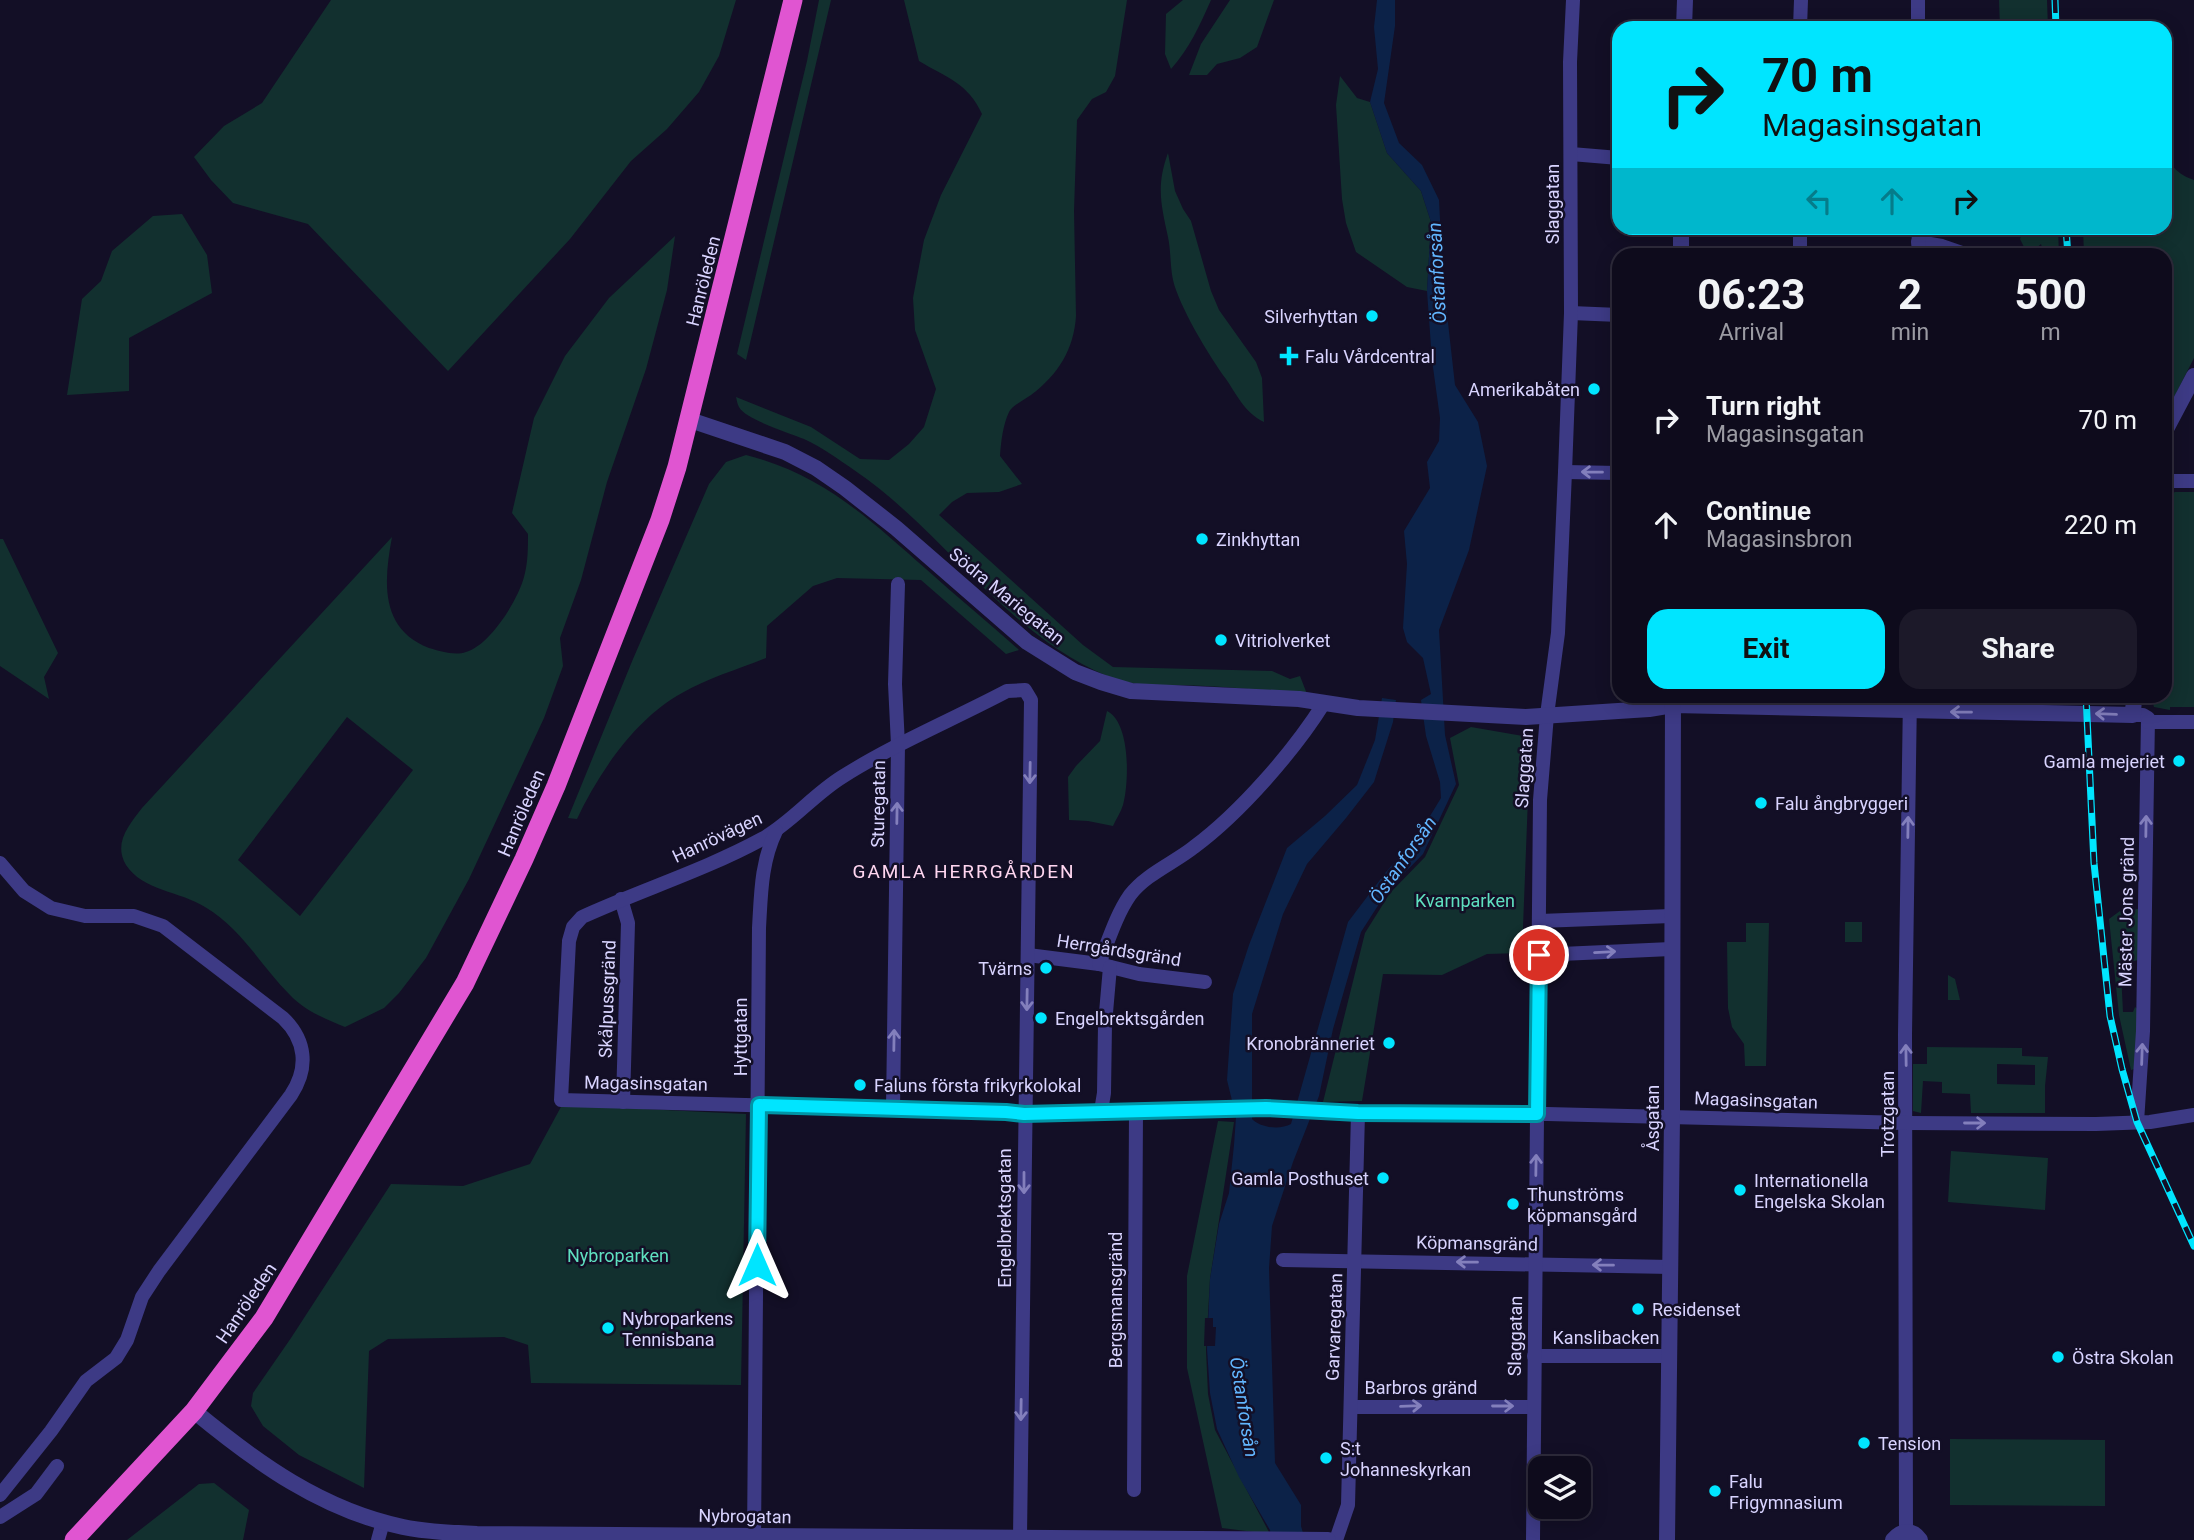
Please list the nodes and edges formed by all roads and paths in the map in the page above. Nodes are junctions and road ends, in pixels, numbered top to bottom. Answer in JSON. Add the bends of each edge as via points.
{"nodes":[{"id":1,"x":793,"y":0,"type":"edge"},
{"id":2,"x":1573,"y":0,"type":"edge"},
{"id":3,"x":1685,"y":0,"type":"edge"},
{"id":4,"x":1801,"y":0,"type":"edge"},
{"id":5,"x":1917,"y":0,"type":"edge"},
{"id":6,"x":1684,"y":21,"type":"edge"},
{"id":7,"x":1801,"y":21,"type":"edge"},
{"id":8,"x":1918,"y":21,"type":"edge"},
{"id":9,"x":1571,"y":154,"type":"junction"},
{"id":10,"x":1612,"y":157,"type":"edge"},
{"id":11,"x":1918,"y":242,"type":"edge"},
{"id":12,"x":1941,"y":248,"type":"edge"},
{"id":13,"x":1571,"y":313,"type":"junction"},
{"id":14,"x":1612,"y":315,"type":"edge"},
{"id":15,"x":2194,"y":376,"type":"edge"},
{"id":16,"x":2172,"y":418,"type":"edge"},
{"id":17,"x":690,"y":420,"type":"junction"},
{"id":18,"x":1565,"y":472,"type":"junction"},
{"id":19,"x":1612,"y":473,"type":"edge"},
{"id":20,"x":2172,"y":481,"type":"edge"},
{"id":21,"x":2194,"y":481,"type":"edge"},
{"id":22,"x":898,"y":584,"type":"dead end"},
{"id":23,"x":1022,"y":690,"type":"joint"},
{"id":24,"x":1324,"y":703,"type":"junction"},
{"id":25,"x":1668,"y":703,"type":"edge"},
{"id":26,"x":1673,"y":703,"type":"edge"},
{"id":27,"x":1851,"y":703,"type":"edge"},
{"id":28,"x":2136,"y":703,"type":"edge"},
{"id":29,"x":1909,"y":704,"type":"edge"},
{"id":30,"x":1547,"y":715,"type":"junction"},
{"id":31,"x":2141,"y":718,"type":"junction"},
{"id":32,"x":2194,"y":722,"type":"edge"},
{"id":33,"x":898,"y":745,"type":"junction"},
{"id":34,"x":776,"y":831,"type":"junction"},
{"id":35,"x":0,"y":863,"type":"edge"},
{"id":36,"x":621,"y":899,"type":"junction"},
{"id":37,"x":1671,"y":916,"type":"junction"},
{"id":38,"x":1539,"y":921,"type":"junction"},
{"id":39,"x":1671,"y":949,"type":"junction"},
{"id":40,"x":1539,"y":951,"type":"junction"},
{"id":41,"x":1028,"y":955,"type":"junction"},
{"id":42,"x":1104,"y":965,"type":"junction"},
{"id":43,"x":1205,"y":982,"type":"dead end"},
{"id":44,"x":561,"y":1100,"type":"joint"},
{"id":45,"x":623,"y":1102,"type":"junction"},
{"id":46,"x":759,"y":1105,"type":"junction"},
{"id":47,"x":893,"y":1109,"type":"junction"},
{"id":48,"x":1101,"y":1111,"type":"junction"},
{"id":49,"x":1136,"y":1111,"type":"junction"},
{"id":50,"x":1358,"y":1113,"type":"junction"},
{"id":51,"x":1024,"y":1114,"type":"junction"},
{"id":52,"x":1537,"y":1114,"type":"junction"},
{"id":53,"x":2194,"y":1115,"type":"edge"},
{"id":54,"x":1672,"y":1117,"type":"junction"},
{"id":55,"x":2137,"y":1122,"type":"junction"},
{"id":56,"x":1907,"y":1123,"type":"junction"},
{"id":57,"x":1283,"y":1260,"type":"dead end"},
{"id":58,"x":1355,"y":1261,"type":"junction"},
{"id":59,"x":1535,"y":1264,"type":"junction"},
{"id":60,"x":1671,"y":1267,"type":"junction"},
{"id":61,"x":1534,"y":1356,"type":"junction"},
{"id":62,"x":1669,"y":1356,"type":"junction"},
{"id":63,"x":1351,"y":1407,"type":"junction"},
{"id":64,"x":1534,"y":1407,"type":"junction"},
{"id":65,"x":194,"y":1411,"type":"junction"},
{"id":66,"x":57,"y":1466,"type":"dead end"},
{"id":67,"x":1134,"y":1490,"type":"dead end"},
{"id":68,"x":0,"y":1495,"type":"edge"},
{"id":69,"x":0,"y":1517,"type":"edge"},
{"id":70,"x":383,"y":1522,"type":"junction"},
{"id":71,"x":600,"y":1537,"type":"edge"},
{"id":72,"x":1906,"y":1537,"type":"edge"},
{"id":73,"x":754,"y":1538,"type":"edge"},
{"id":74,"x":887,"y":1538,"type":"edge"},
{"id":75,"x":1020,"y":1539,"type":"edge"},
{"id":76,"x":1224,"y":1539,"type":"edge"},
{"id":77,"x":1267,"y":1539,"type":"edge"},
{"id":78,"x":74,"y":1540,"type":"edge"},
{"id":79,"x":378,"y":1540,"type":"edge"},
{"id":80,"x":1313,"y":1540,"type":"edge"},
{"id":81,"x":1328,"y":1540,"type":"edge"},
{"id":82,"x":1336,"y":1540,"type":"edge"},
{"id":83,"x":1533,"y":1540,"type":"edge"},
{"id":84,"x":1667,"y":1540,"type":"edge"}],
"edges":[{"from":1,"to":17,"type":"highway","name":"Hanröleden"},
{"from":2,"to":9,"type":"street","name":"Slaggatan"},
{"from":3,"to":6,"type":"street"},
{"from":4,"to":7,"type":"street"},
{"from":5,"to":8,"type":"street"},
{"from":9,"to":10,"type":"street"},
{"from":9,"to":13,"type":"street","name":"Slaggatan"},
{"from":11,"to":12,"type":"street"},
{"from":13,"to":14,"type":"street"},
{"from":13,"to":18,"type":"street","name":"Slaggatan"},
{"from":15,"to":16,"type":"street"},
{"from":17,"to":24,"type":"street","name":"Södra Mariegatan","via":[[785,452],[816,468],[896,528],[1027,642],[1075,673],[1131,691]]},
{"from":17,"to":65,"type":"highway","name":"Hanröleden","via":[[660,520],[561,773],[465,983],[264,1318]]},
{"from":19,"to":18,"type":"street","one_way":true},
{"from":18,"to":30,"type":"street","name":"Slaggatan","via":[[1558,633]]},
{"from":20,"to":21,"type":"street"},
{"from":22,"to":33,"type":"street","name":"Sturegatan"},
{"from":23,"to":33,"type":"street","name":"Hanrövägen","via":[[1007,691]]},
{"from":23,"to":41,"type":"street","name":"Engelbrektsgatan","one_way":true,"via":[[1031,700]]},
{"from":24,"to":30,"type":"street","name":"Södra Mariegatan"},
{"from":24,"to":42,"type":"street","via":[[1311,724],[1236,808],[1195,846],[1133,892],[1123,907]]},
{"from":25,"to":30,"type":"street","via":[[1654,708]]},
{"from":26,"to":37,"type":"street","name":"Åsgatan"},
{"from":27,"to":29,"type":"street"},
{"from":28,"to":31,"type":"street"},
{"from":31,"to":29,"type":"street","one_way":true},
{"from":56,"to":29,"type":"street","name":"Trotzgatan","one_way":true},
{"from":30,"to":38,"type":"street","name":"Slaggatan"},
{"from":31,"to":32,"type":"street"},
{"from":55,"to":31,"type":"street","name":"Mäster Jons gränd","one_way":true,"via":[[2143,1031]]},
{"from":33,"to":34,"type":"street","name":"Hanrövägen","via":[[826,786]]},
{"from":47,"to":33,"type":"street","name":"Sturegatan","one_way":true},
{"from":34,"to":36,"type":"street","name":"Hanrövägen","via":[[720,860]]},
{"from":34,"to":46,"type":"street","name":"Hyttgatan","via":[[761,883]]},
{"from":35,"to":68,"type":"street","via":[[24,891],[51,908],[85,916],[134,916],[174,933],[290,1024],[301,1045],[303,1065],[291,1095],[142,1297],[124,1347],[86,1381]]},
{"from":36,"to":44,"type":"street","name":"Hanrövägen","via":[[582,917],[571,932]]},
{"from":36,"to":45,"type":"street","name":"Skålpussgränd","via":[[628,923]]},
{"from":37,"to":38,"type":"street"},
{"from":37,"to":39,"type":"street","name":"Åsgatan"},
{"from":38,"to":40,"type":"street","name":"Slaggatan"},
{"from":40,"to":39,"type":"street","one_way":true},
{"from":39,"to":54,"type":"street","name":"Åsgatan"},
{"from":40,"to":52,"type":"street","name":"Slaggatan"},
{"from":41,"to":42,"type":"street","name":"Herrgårdsgränd"},
{"from":41,"to":51,"type":"street","name":"Engelbrektsgatan","one_way":true},
{"from":42,"to":43,"type":"street","name":"Herrgårdsgränd"},
{"from":42,"to":48,"type":"street"},
{"from":44,"to":45,"type":"street","name":"Magasinsgatan"},
{"from":45,"to":46,"type":"street","name":"Magasinsgatan"},
{"from":46,"to":47,"type":"street","name":"Magasinsgatan"},
{"from":46,"to":73,"type":"street","name":"Hyttgatan"},
{"from":47,"to":51,"type":"street","name":"Magasinsgatan"},
{"from":48,"to":49,"type":"street","name":"Magasinsgatan"},
{"from":48,"to":51,"type":"street","name":"Magasinsgatan"},
{"from":49,"to":50,"type":"street","name":"Magasinsgatan"},
{"from":49,"to":67,"type":"street","name":"Bergsmansgränd"},
{"from":50,"to":52,"type":"street","name":"Magasinsgatan"},
{"from":50,"to":58,"type":"street","name":"Garvaregatan"},
{"from":51,"to":75,"type":"street","name":"Engelbrektsgatan","one_way":true},
{"from":52,"to":54,"type":"street","name":"Magasinsgatan"},
{"from":59,"to":52,"type":"street","name":"Slaggatan","one_way":true},
{"from":53,"to":55,"type":"street","name":"Magasinsgatan"},
{"from":54,"to":56,"type":"street","name":"Magasinsgatan"},
{"from":54,"to":60,"type":"street","name":"Åsgatan"},
{"from":56,"to":55,"type":"street","name":"Magasinsgatan","one_way":true},
{"from":56,"to":72,"type":"street","name":"Trotzgatan"},
{"from":57,"to":58,"type":"street","name":"Köpmansgränd"},
{"from":59,"to":58,"type":"street","name":"Köpmansgränd","one_way":true},
{"from":58,"to":63,"type":"street","name":"Garvaregatan"},
{"from":60,"to":59,"type":"street","name":"Köpmansgränd","one_way":true},
{"from":59,"to":61,"type":"street","name":"Slaggatan"},
{"from":60,"to":62,"type":"street","name":"Åsgatan"},
{"from":61,"to":62,"type":"street","name":"Kanslibacken"},
{"from":61,"to":62,"type":"street","name":"Kanslibacken"},
{"from":61,"to":64,"type":"street","name":"Slaggatan"},
{"from":62,"to":84,"type":"street","name":"Åsgatan"},
{"from":63,"to":64,"type":"street","name":"Barbros gränd","one_way":true},
{"from":63,"to":82,"type":"street","name":"Garvaregatan","via":[[1348,1504]]},
{"from":64,"to":83,"type":"street","name":"Slaggatan"},
{"from":65,"to":70,"type":"street","name":"Nybrogatan","via":[[280,1477],[327,1502]]},
{"from":65,"to":78,"type":"highway","name":"Hanröleden"},
{"from":66,"to":69,"type":"street","via":[[36,1494]]},
{"from":70,"to":71,"type":"street","name":"Nybrogatan","via":[[464,1533]]},
{"from":70,"to":79,"type":"street"},
{"from":71,"to":73,"type":"street","name":"Nybrogatan"},
{"from":73,"to":74,"type":"street","name":"Nybrogatan"},
{"from":74,"to":75,"type":"street","name":"Nybrogatan"},
{"from":75,"to":76,"type":"street","name":"Nybrogatan"},
{"from":76,"to":77,"type":"street","name":"Nybrogatan"},
{"from":77,"to":80,"type":"street","name":"Nybrogatan"},
{"from":80,"to":81,"type":"street","name":"Nybrogatan"}]}
